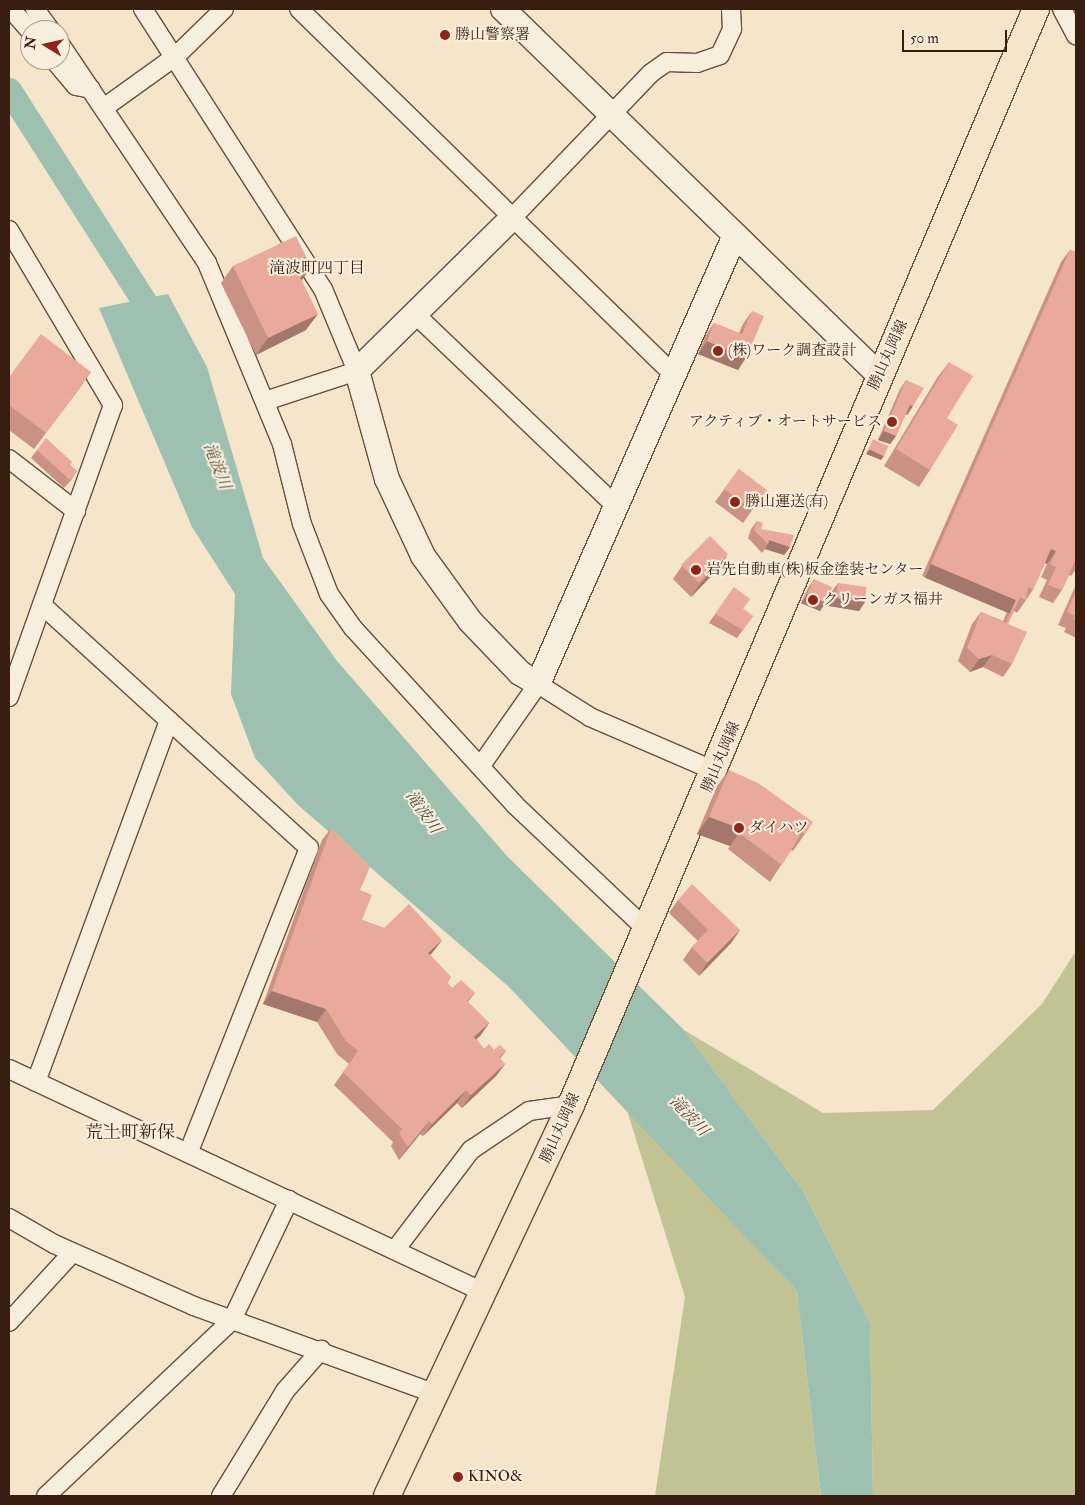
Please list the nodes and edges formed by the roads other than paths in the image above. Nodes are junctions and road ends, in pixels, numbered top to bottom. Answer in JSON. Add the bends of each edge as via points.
{"nodes":[{"id":1,"x":11,"y":9,"type":"edge"},
{"id":2,"x":35,"y":9,"type":"edge"},
{"id":3,"x":143,"y":9,"type":"edge"},
{"id":4,"x":224,"y":9,"type":"edge"},
{"id":5,"x":299,"y":9,"type":"edge"},
{"id":6,"x":503,"y":9,"type":"edge"},
{"id":7,"x":731,"y":9,"type":"edge"},
{"id":8,"x":1036,"y":9,"type":"edge"},
{"id":9,"x":1062,"y":9,"type":"edge"},
{"id":10,"x":20,"y":20,"type":"edge"},
{"id":11,"x":43,"y":20,"type":"edge"},
{"id":12,"x":1076,"y":35,"type":"edge"},
{"id":13,"x":176,"y":56,"type":"junction"},
{"id":14,"x":70,"y":58,"type":"edge"},
{"id":15,"x":62,"y":70,"type":"edge"},
{"id":16,"x":93,"y":90,"type":"junction"},
{"id":17,"x":105,"y":106,"type":"junction"},
{"id":18,"x":612,"y":115,"type":"junction"},
{"id":19,"x":511,"y":219,"type":"junction"},
{"id":20,"x":9,"y":230,"type":"edge"},
{"id":21,"x":735,"y":235,"type":"junction"},
{"id":22,"x":416,"y":315,"type":"junction"},
{"id":23,"x":357,"y":371,"type":"junction"},
{"id":24,"x":674,"y":375,"type":"junction"},
{"id":25,"x":878,"y":375,"type":"junction"},
{"id":26,"x":266,"y":401,"type":"junction"},
{"id":27,"x":9,"y":458,"type":"edge"},
{"id":28,"x":616,"y":506,"type":"junction"},
{"id":29,"x":76,"y":511,"type":"junction"},
{"id":30,"x":42,"y":605,"type":"junction"},
{"id":31,"x":538,"y":684,"type":"junction"},
{"id":32,"x":9,"y":697,"type":"edge"},
{"id":33,"x":169,"y":721,"type":"junction"},
{"id":34,"x":482,"y":764,"type":"junction"},
{"id":35,"x":715,"y":771,"type":"junction"},
{"id":36,"x":643,"y":931,"type":"junction"},
{"id":37,"x":9,"y":1069,"type":"edge"},
{"id":38,"x":36,"y":1082,"type":"junction"},
{"id":39,"x":571,"y":1105,"type":"junction"},
{"id":40,"x":188,"y":1153,"type":"junction"},
{"id":41,"x":289,"y":1200,"type":"junction"},
{"id":42,"x":9,"y":1218,"type":"edge"},
{"id":43,"x":394,"y":1250,"type":"junction"},
{"id":44,"x":72,"y":1252,"type":"junction"},
{"id":45,"x":485,"y":1293,"type":"junction"},
{"id":46,"x":232,"y":1320,"type":"junction"},
{"id":47,"x":9,"y":1322,"type":"edge"},
{"id":48,"x":320,"y":1350,"type":"junction"},
{"id":49,"x":436,"y":1394,"type":"junction"},
{"id":50,"x":46,"y":1496,"type":"edge"},
{"id":51,"x":221,"y":1496,"type":"edge"},
{"id":52,"x":387,"y":1496,"type":"edge"}],
"edges":[{"from":1,"to":10,"type":"street"},
{"from":2,"to":11,"type":"street"},
{"from":3,"to":13,"type":"street"},
{"from":4,"to":13,"type":"street"},
{"from":5,"to":19,"type":"street"},
{"from":6,"to":18,"type":"street"},
{"from":7,"to":18,"type":"street","via":[[732,29],[720,55],[697,63],[667,62]]},
{"from":8,"to":25,"type":"main road","name":"勝山丸岡線"},
{"from":9,"to":12,"type":"street"},
{"from":13,"to":17,"type":"street"},
{"from":13,"to":23,"type":"street","via":[[323,289]]},
{"from":14,"to":16,"type":"street"},
{"from":15,"to":16,"type":"street","via":[[76,86]]},
{"from":16,"to":17,"type":"street"},
{"from":17,"to":26,"type":"street","via":[[208,263]]},
{"from":18,"to":19,"type":"street"},
{"from":18,"to":21,"type":"street"},
{"from":19,"to":22,"type":"street"},
{"from":19,"to":24,"type":"street"},
{"from":20,"to":29,"type":"street","via":[[113,405]]},
{"from":21,"to":24,"type":"street"},
{"from":21,"to":25,"type":"street"},
{"from":22,"to":23,"type":"street"},
{"from":22,"to":28,"type":"street"},
{"from":23,"to":26,"type":"street"},
{"from":23,"to":31,"type":"street","via":[[387,479],[423,556],[470,621],[520,673]]},
{"from":24,"to":28,"type":"street"},
{"from":25,"to":35,"type":"main road","name":"勝山丸岡線"},
{"from":26,"to":34,"type":"street","via":[[326,588],[353,628]]},
{"from":27,"to":29,"type":"street"},
{"from":28,"to":31,"type":"street"},
{"from":29,"to":30,"type":"street"},
{"from":30,"to":32,"type":"street"},
{"from":30,"to":33,"type":"street"},
{"from":31,"to":34,"type":"street"},
{"from":31,"to":35,"type":"street","via":[[590,717]]},
{"from":33,"to":38,"type":"street"},
{"from":33,"to":40,"type":"street","via":[[309,848]]},
{"from":34,"to":36,"type":"street","via":[[515,805]]},
{"from":35,"to":36,"type":"main road","name":"勝山丸岡線"},
{"from":36,"to":39,"type":"main road","name":"勝山丸岡線"},
{"from":37,"to":38,"type":"street"},
{"from":38,"to":40,"type":"street"},
{"from":39,"to":43,"type":"street","via":[[529,1110],[471,1150]]},
{"from":39,"to":45,"type":"main road","name":"勝山丸岡線"},
{"from":40,"to":41,"type":"street"},
{"from":41,"to":43,"type":"street"},
{"from":41,"to":46,"type":"street"},
{"from":42,"to":44,"type":"street"},
{"from":43,"to":45,"type":"street"},
{"from":44,"to":46,"type":"street"},
{"from":44,"to":47,"type":"street"},
{"from":45,"to":49,"type":"main road","name":"勝山丸岡線"},
{"from":46,"to":48,"type":"street"},
{"from":46,"to":50,"type":"street"},
{"from":48,"to":49,"type":"street"},
{"from":48,"to":51,"type":"street","via":[[285,1391]]},
{"from":49,"to":52,"type":"main road","name":"勝山丸岡線"}]}
